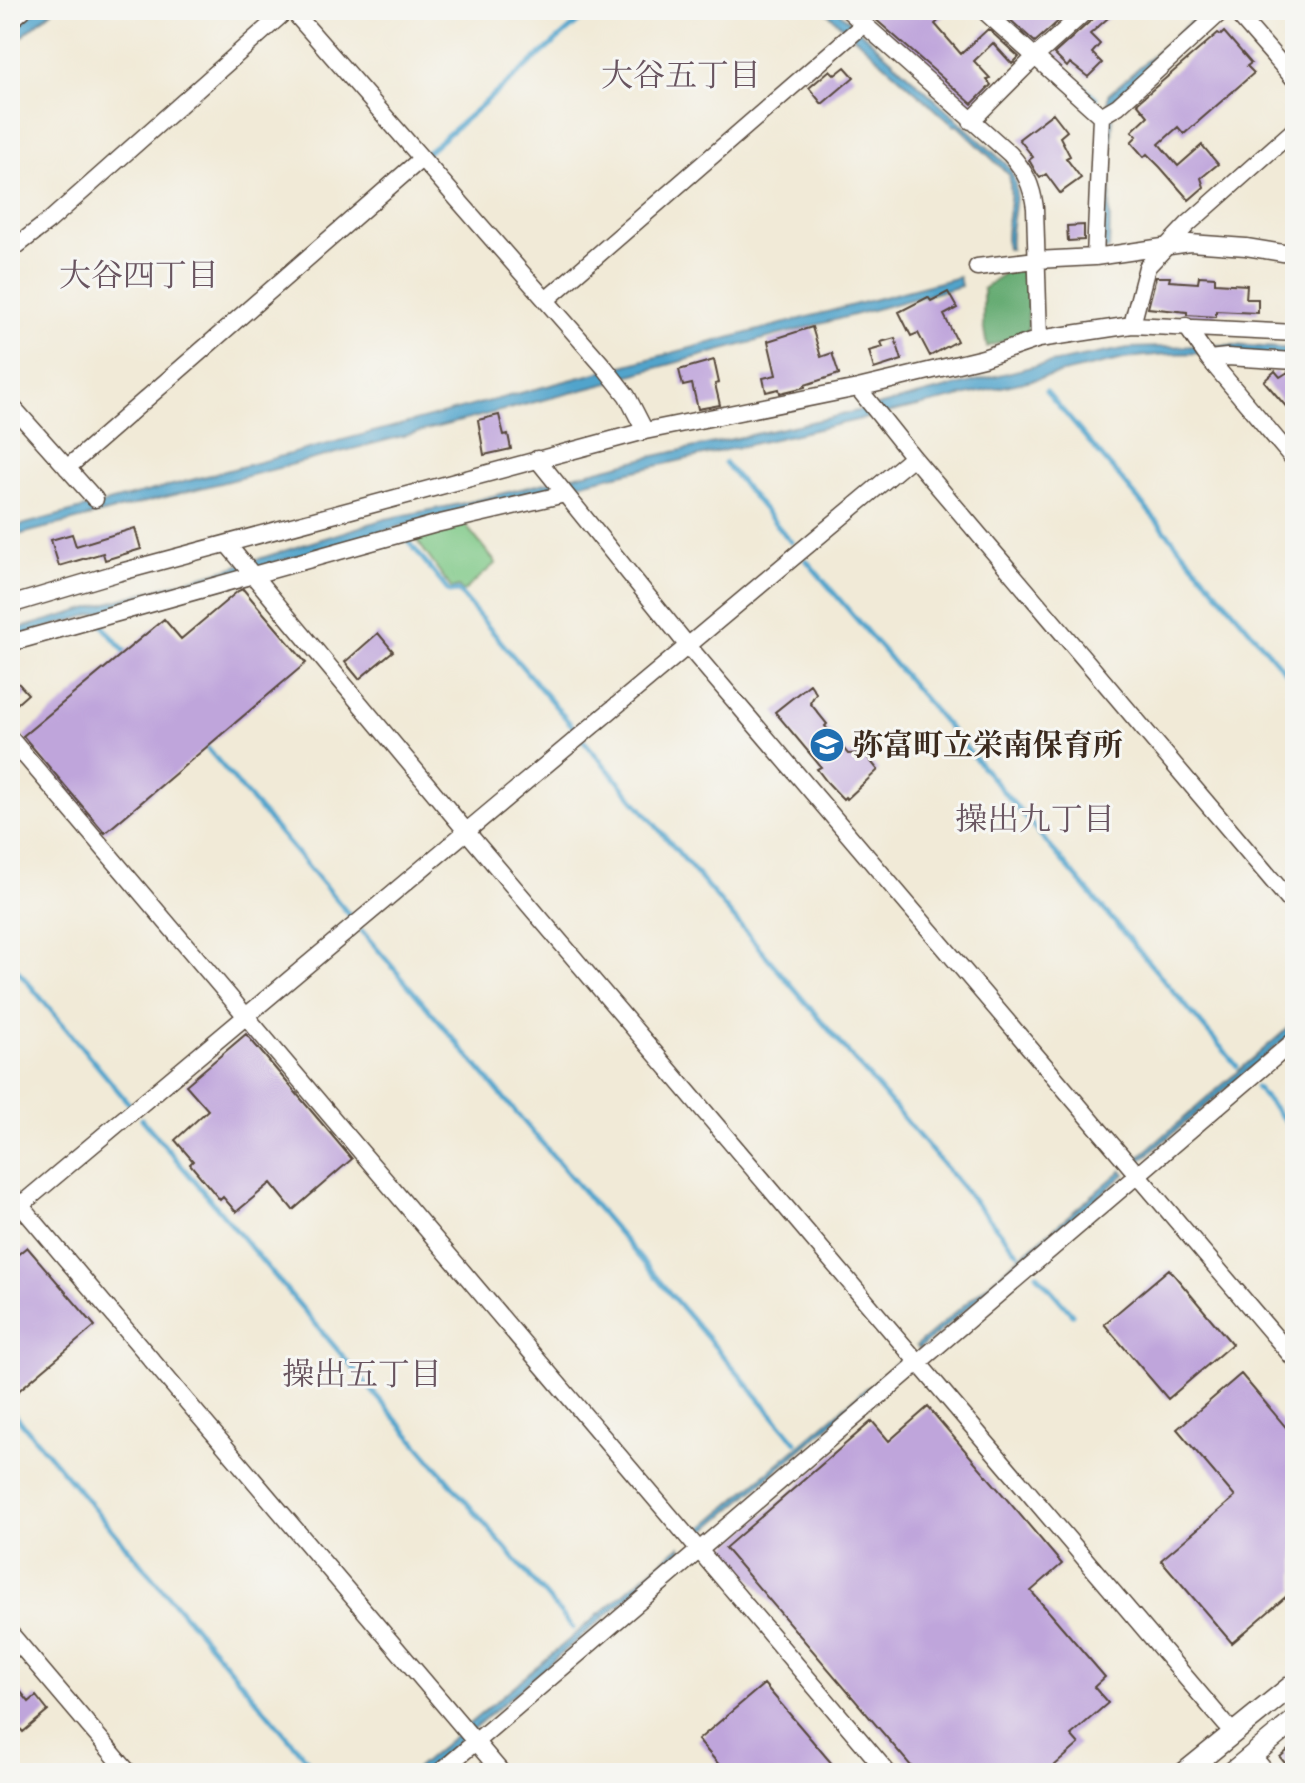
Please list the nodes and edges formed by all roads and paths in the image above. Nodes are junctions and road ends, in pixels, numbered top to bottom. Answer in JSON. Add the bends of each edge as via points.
{"nodes":[{"id":1,"x":23,"y":10,"type":"edge"},
{"id":2,"x":289,"y":10,"type":"edge"},
{"id":3,"x":848,"y":10,"type":"edge"},
{"id":4,"x":983,"y":10,"type":"edge"},
{"id":5,"x":1087,"y":10,"type":"edge"},
{"id":6,"x":1223,"y":10,"type":"edge"},
{"id":7,"x":1234,"y":10,"type":"edge"},
{"id":8,"x":10,"y":21,"type":"edge"},
{"id":9,"x":864,"y":24,"type":"junction"},
{"id":10,"x":1035,"y":57,"type":"junction"},
{"id":11,"x":1295,"y":80,"type":"edge"},
{"id":12,"x":1101,"y":116,"type":"junction"},
{"id":13,"x":971,"y":121,"type":"junction"},
{"id":14,"x":1295,"y":129,"type":"edge"},
{"id":15,"x":421,"y":159,"type":"junction"},
{"id":16,"x":1171,"y":241,"type":"junction"},
{"id":17,"x":10,"y":251,"type":"edge"},
{"id":18,"x":1295,"y":255,"type":"edge"},
{"id":19,"x":1095,"y":257,"type":"junction"},
{"id":20,"x":1036,"y":260,"type":"junction"},
{"id":21,"x":977,"y":267,"type":"dead end"},
{"id":22,"x":546,"y":300,"type":"junction"},
{"id":23,"x":1132,"y":325,"type":"junction"},
{"id":24,"x":1186,"y":326,"type":"junction"},
{"id":25,"x":1295,"y":333,"type":"edge"},
{"id":26,"x":1039,"y":339,"type":"junction"},
{"id":27,"x":1209,"y":359,"type":"junction"},
{"id":28,"x":1295,"y":361,"type":"edge"},
{"id":29,"x":858,"y":388,"type":"junction"},
{"id":30,"x":10,"y":404,"type":"edge"},
{"id":31,"x":645,"y":431,"type":"junction"},
{"id":32,"x":913,"y":457,"type":"junction"},
{"id":33,"x":537,"y":459,"type":"junction"},
{"id":34,"x":1295,"y":461,"type":"edge"},
{"id":35,"x":67,"y":468,"type":"junction"},
{"id":36,"x":565,"y":494,"type":"junction"},
{"id":37,"x":95,"y":499,"type":"dead end"},
{"id":38,"x":227,"y":544,"type":"junction"},
{"id":39,"x":252,"y":574,"type":"junction"},
{"id":40,"x":10,"y":605,"type":"edge"},
{"id":41,"x":10,"y":643,"type":"edge"},
{"id":42,"x":688,"y":646,"type":"junction"},
{"id":43,"x":10,"y":738,"type":"edge"},
{"id":44,"x":466,"y":831,"type":"junction"},
{"id":45,"x":1295,"y":907,"type":"edge"},
{"id":46,"x":244,"y":1017,"type":"junction"},
{"id":47,"x":1295,"y":1040,"type":"edge"},
{"id":48,"x":1139,"y":1175,"type":"junction"},
{"id":49,"x":13,"y":1204,"type":"edge"},
{"id":50,"x":1295,"y":1360,"type":"edge"},
{"id":51,"x":919,"y":1363,"type":"junction"},
{"id":52,"x":699,"y":1552,"type":"junction"},
{"id":53,"x":10,"y":1633,"type":"edge"},
{"id":54,"x":1295,"y":1683,"type":"edge"},
{"id":55,"x":1295,"y":1720,"type":"edge"},
{"id":56,"x":1233,"y":1733,"type":"junction"},
{"id":57,"x":476,"y":1742,"type":"junction"},
{"id":58,"x":1252,"y":1755,"type":"junction"},
{"id":59,"x":129,"y":1773,"type":"edge"},
{"id":60,"x":439,"y":1773,"type":"edge"},
{"id":61,"x":500,"y":1773,"type":"edge"},
{"id":62,"x":888,"y":1773,"type":"edge"},
{"id":63,"x":1184,"y":1773,"type":"edge"},
{"id":64,"x":1231,"y":1773,"type":"edge"},
{"id":65,"x":1267,"y":1773,"type":"edge"}],
"edges":[{"from":1,"to":8,"type":"street"},
{"from":2,"to":15,"type":"street"},
{"from":2,"to":17,"type":"street"},
{"from":3,"to":9,"type":"street"},
{"from":4,"to":10,"type":"street"},
{"from":5,"to":10,"type":"street"},
{"from":6,"to":12,"type":"street"},
{"from":7,"to":11,"type":"street"},
{"from":9,"to":13,"type":"street"},
{"from":9,"to":22,"type":"street"},
{"from":10,"to":12,"type":"street"},
{"from":10,"to":13,"type":"street"},
{"from":12,"to":19,"type":"street"},
{"from":13,"to":20,"type":"street","via":[[1010,154],[1027,177],[1035,208]]},
{"from":14,"to":16,"type":"street"},
{"from":15,"to":22,"type":"street"},
{"from":15,"to":35,"type":"street"},
{"from":16,"to":18,"type":"street"},
{"from":16,"to":19,"type":"street"},
{"from":16,"to":23,"type":"street","via":[[1147,267]]},
{"from":19,"to":20,"type":"street"},
{"from":20,"to":21,"type":"street"},
{"from":20,"to":26,"type":"street"},
{"from":22,"to":31,"type":"street","via":[[627,396]]},
{"from":23,"to":24,"type":"street"},
{"from":23,"to":26,"type":"street"},
{"from":24,"to":25,"type":"street"},
{"from":24,"to":27,"type":"street"},
{"from":26,"to":29,"type":"street"},
{"from":27,"to":28,"type":"street"},
{"from":27,"to":34,"type":"street"},
{"from":29,"to":31,"type":"street"},
{"from":29,"to":32,"type":"street"},
{"from":30,"to":35,"type":"street"},
{"from":31,"to":33,"type":"street"},
{"from":32,"to":42,"type":"street"},
{"from":32,"to":45,"type":"street"},
{"from":33,"to":36,"type":"street"},
{"from":33,"to":38,"type":"street"},
{"from":35,"to":37,"type":"street"},
{"from":36,"to":39,"type":"street"},
{"from":36,"to":42,"type":"street"},
{"from":38,"to":39,"type":"street"},
{"from":38,"to":40,"type":"street"},
{"from":39,"to":41,"type":"street"},
{"from":39,"to":44,"type":"street"},
{"from":42,"to":44,"type":"street"},
{"from":42,"to":48,"type":"street"},
{"from":43,"to":46,"type":"street"},
{"from":44,"to":46,"type":"street"},
{"from":44,"to":51,"type":"street"},
{"from":46,"to":49,"type":"street"},
{"from":46,"to":52,"type":"street"},
{"from":47,"to":48,"type":"street"},
{"from":48,"to":50,"type":"street"},
{"from":48,"to":51,"type":"street"},
{"from":49,"to":57,"type":"street"},
{"from":51,"to":52,"type":"street"},
{"from":51,"to":56,"type":"street"},
{"from":52,"to":57,"type":"street"},
{"from":52,"to":62,"type":"street"},
{"from":53,"to":59,"type":"street"},
{"from":54,"to":56,"type":"main road"},
{"from":55,"to":58,"type":"main road"},
{"from":56,"to":63,"type":"main road"},
{"from":57,"to":60,"type":"street"},
{"from":57,"to":61,"type":"street"},
{"from":58,"to":64,"type":"main road"},
{"from":58,"to":65,"type":"street"}]}
